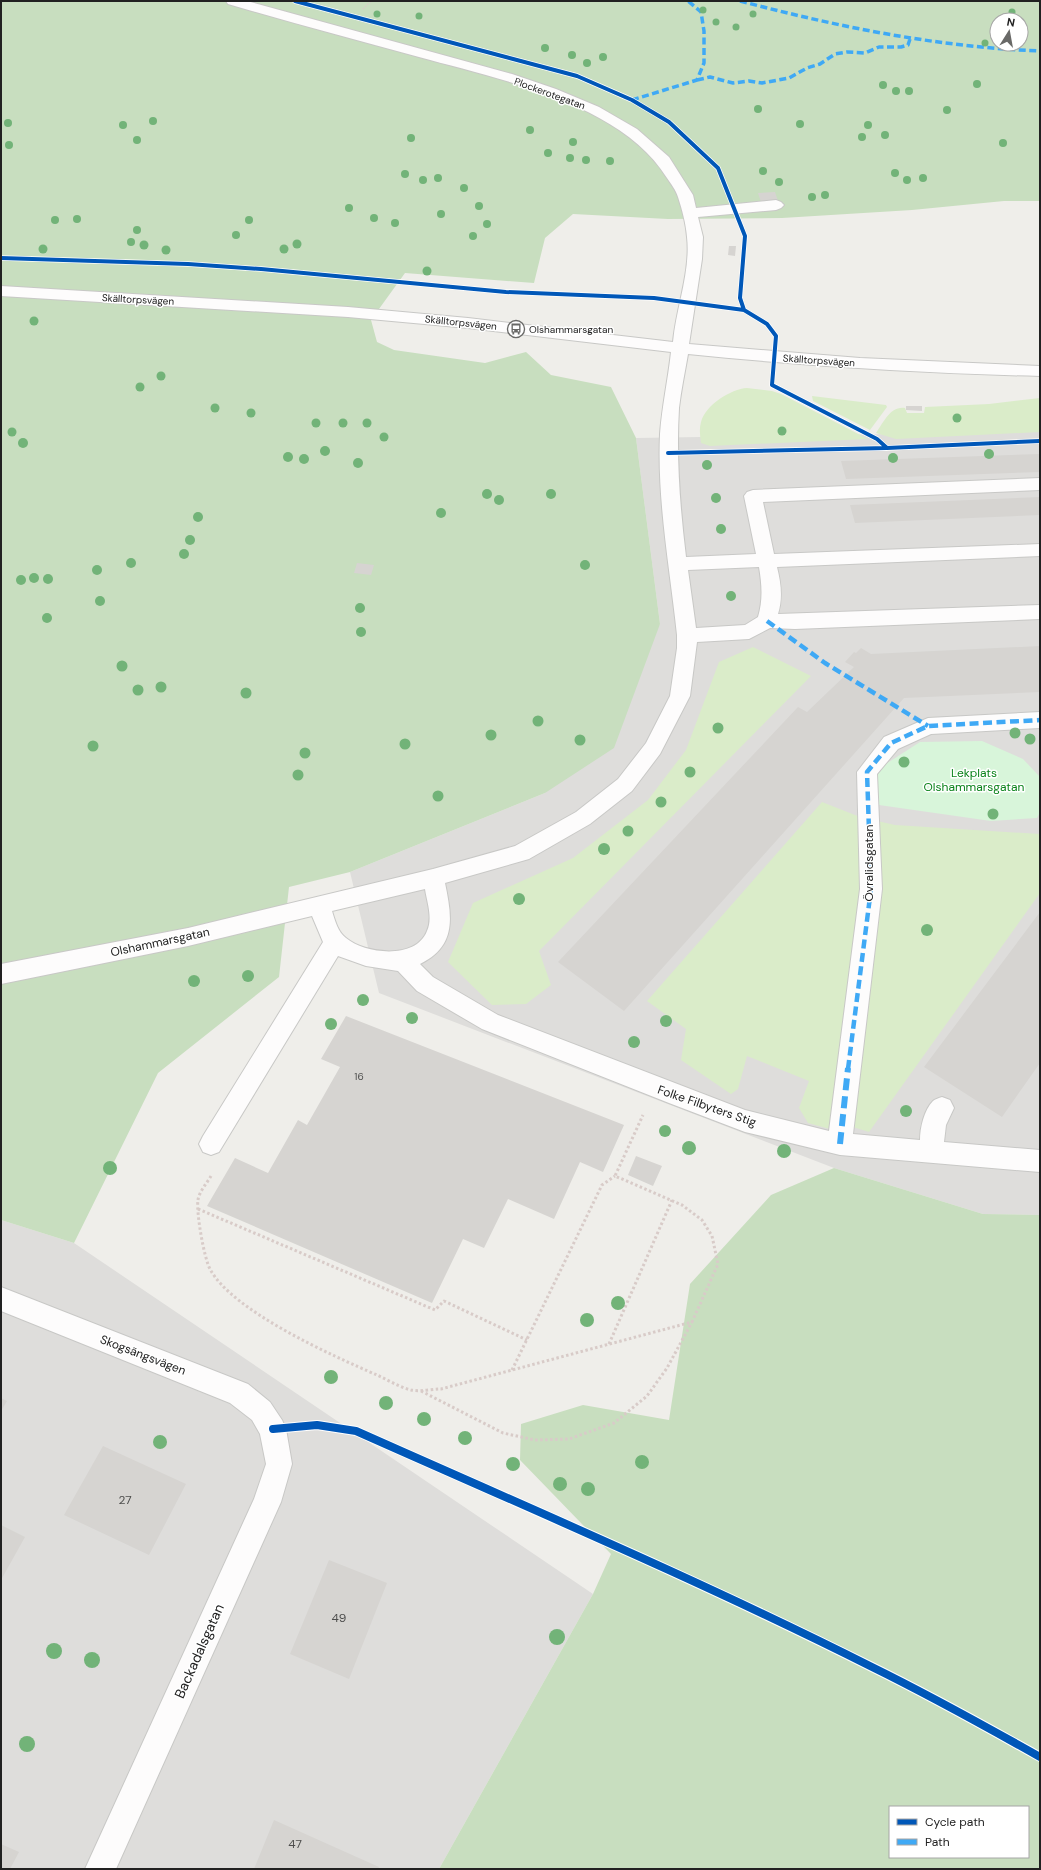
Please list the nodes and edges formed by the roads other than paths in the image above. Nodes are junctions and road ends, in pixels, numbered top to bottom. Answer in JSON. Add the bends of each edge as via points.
{"nodes":[{"id":1,"x":233,"y":1,"type":"edge"},
{"id":2,"x":776,"y":205,"type":"dead end"},
{"id":3,"x":691,"y":214,"type":"junction"},
{"id":4,"x":1,"y":291,"type":"edge"},
{"id":5,"x":681,"y":348,"type":"junction"},
{"id":6,"x":1040,"y":371,"type":"edge"},
{"id":7,"x":1040,"y":484,"type":"edge"},
{"id":8,"x":1040,"y":550,"type":"edge"},
{"id":9,"x":766,"y":561,"type":"junction"},
{"id":10,"x":679,"y":564,"type":"junction"},
{"id":11,"x":1040,"y":612,"type":"edge"},
{"id":12,"x":767,"y":621,"type":"junction"},
{"id":13,"x":687,"y":635,"type":"junction"},
{"id":14,"x":1040,"y":720,"type":"edge"},
{"id":15,"x":433,"y":878,"type":"junction"},
{"id":16,"x":318,"y":905,"type":"junction"},
{"id":17,"x":335,"y":942,"type":"junction"},
{"id":18,"x":403,"y":961,"type":"junction"},
{"id":19,"x":1,"y":974,"type":"edge"},
{"id":20,"x":942,"y":1108,"type":"dead end"},
{"id":21,"x":211,"y":1144,"type":"road end"},
{"id":22,"x":840,"y":1144,"type":"junction"},
{"id":23,"x":933,"y":1152,"type":"junction"},
{"id":24,"x":1040,"y":1162,"type":"edge"},
{"id":25,"x":1,"y":1299,"type":"edge"},
{"id":26,"x":273,"y":1429,"type":"joint"},
{"id":27,"x":100,"y":1869,"type":"edge"}],
"edges":[{"from":1,"to":3,"type":"street","name":"Plockerotegatan","via":[[504,77],[585,105],[627,129],[656,153],[682,185]]},
{"from":2,"to":3,"type":"street"},
{"from":3,"to":5,"type":"street","name":"Plockerotegatan","via":[[695,252]]},
{"from":4,"to":5,"type":"street","name":"Skälltorpsvägen","via":[[399,316]]},
{"from":5,"to":6,"type":"street","name":"Skälltorpsvägen","via":[[775,357]]},
{"from":5,"to":10,"type":"street","name":"Olshammarsgatan","via":[[671,406],[668,453]]},
{"from":7,"to":9,"type":"street","via":[[753,496]]},
{"from":8,"to":9,"type":"street"},
{"from":9,"to":10,"type":"street"},
{"from":9,"to":12,"type":"street","via":[[772,602]]},
{"from":10,"to":13,"type":"street","name":"Olshammarsgatan"},
{"from":11,"to":12,"type":"street"},
{"from":12,"to":13,"type":"street","via":[[749,632]]},
{"from":13,"to":15,"type":"street","name":"Olshammarsgatan","via":[[680,696],[653,748],[625,785],[583,818],[521,853]]},
{"from":14,"to":22,"type":"street","name":"Övralidsgatan","via":[[928,726],[890,743],[867,772],[871,889]]},
{"from":15,"to":16,"type":"street","name":"Olshammarsgatan"},
{"from":15,"to":18,"type":"street","via":[[440,916],[438,933],[421,954]]},
{"from":16,"to":17,"type":"street"},
{"from":16,"to":19,"type":"street","name":"Olshammarsgatan","via":[[188,937]]},
{"from":17,"to":18,"type":"street","via":[[345,951],[368,957]]},
{"from":17,"to":21,"type":"street"},
{"from":18,"to":22,"type":"street","name":"Folke Filbyters Stig","via":[[425,984],[490,1022],[744,1121]]},
{"from":20,"to":23,"type":"street","via":[[931,1132]]},
{"from":22,"to":23,"type":"street","name":"Folke Filbyters Stig"},
{"from":23,"to":24,"type":"street","name":"Folke Filbyters Stig"},
{"from":25,"to":26,"type":"street","name":"Skogsängsvägen","via":[[239,1393],[261,1411]]},
{"from":26,"to":27,"type":"street","name":"Backadalsgatan","via":[[279,1464],[267,1502]]}]}
